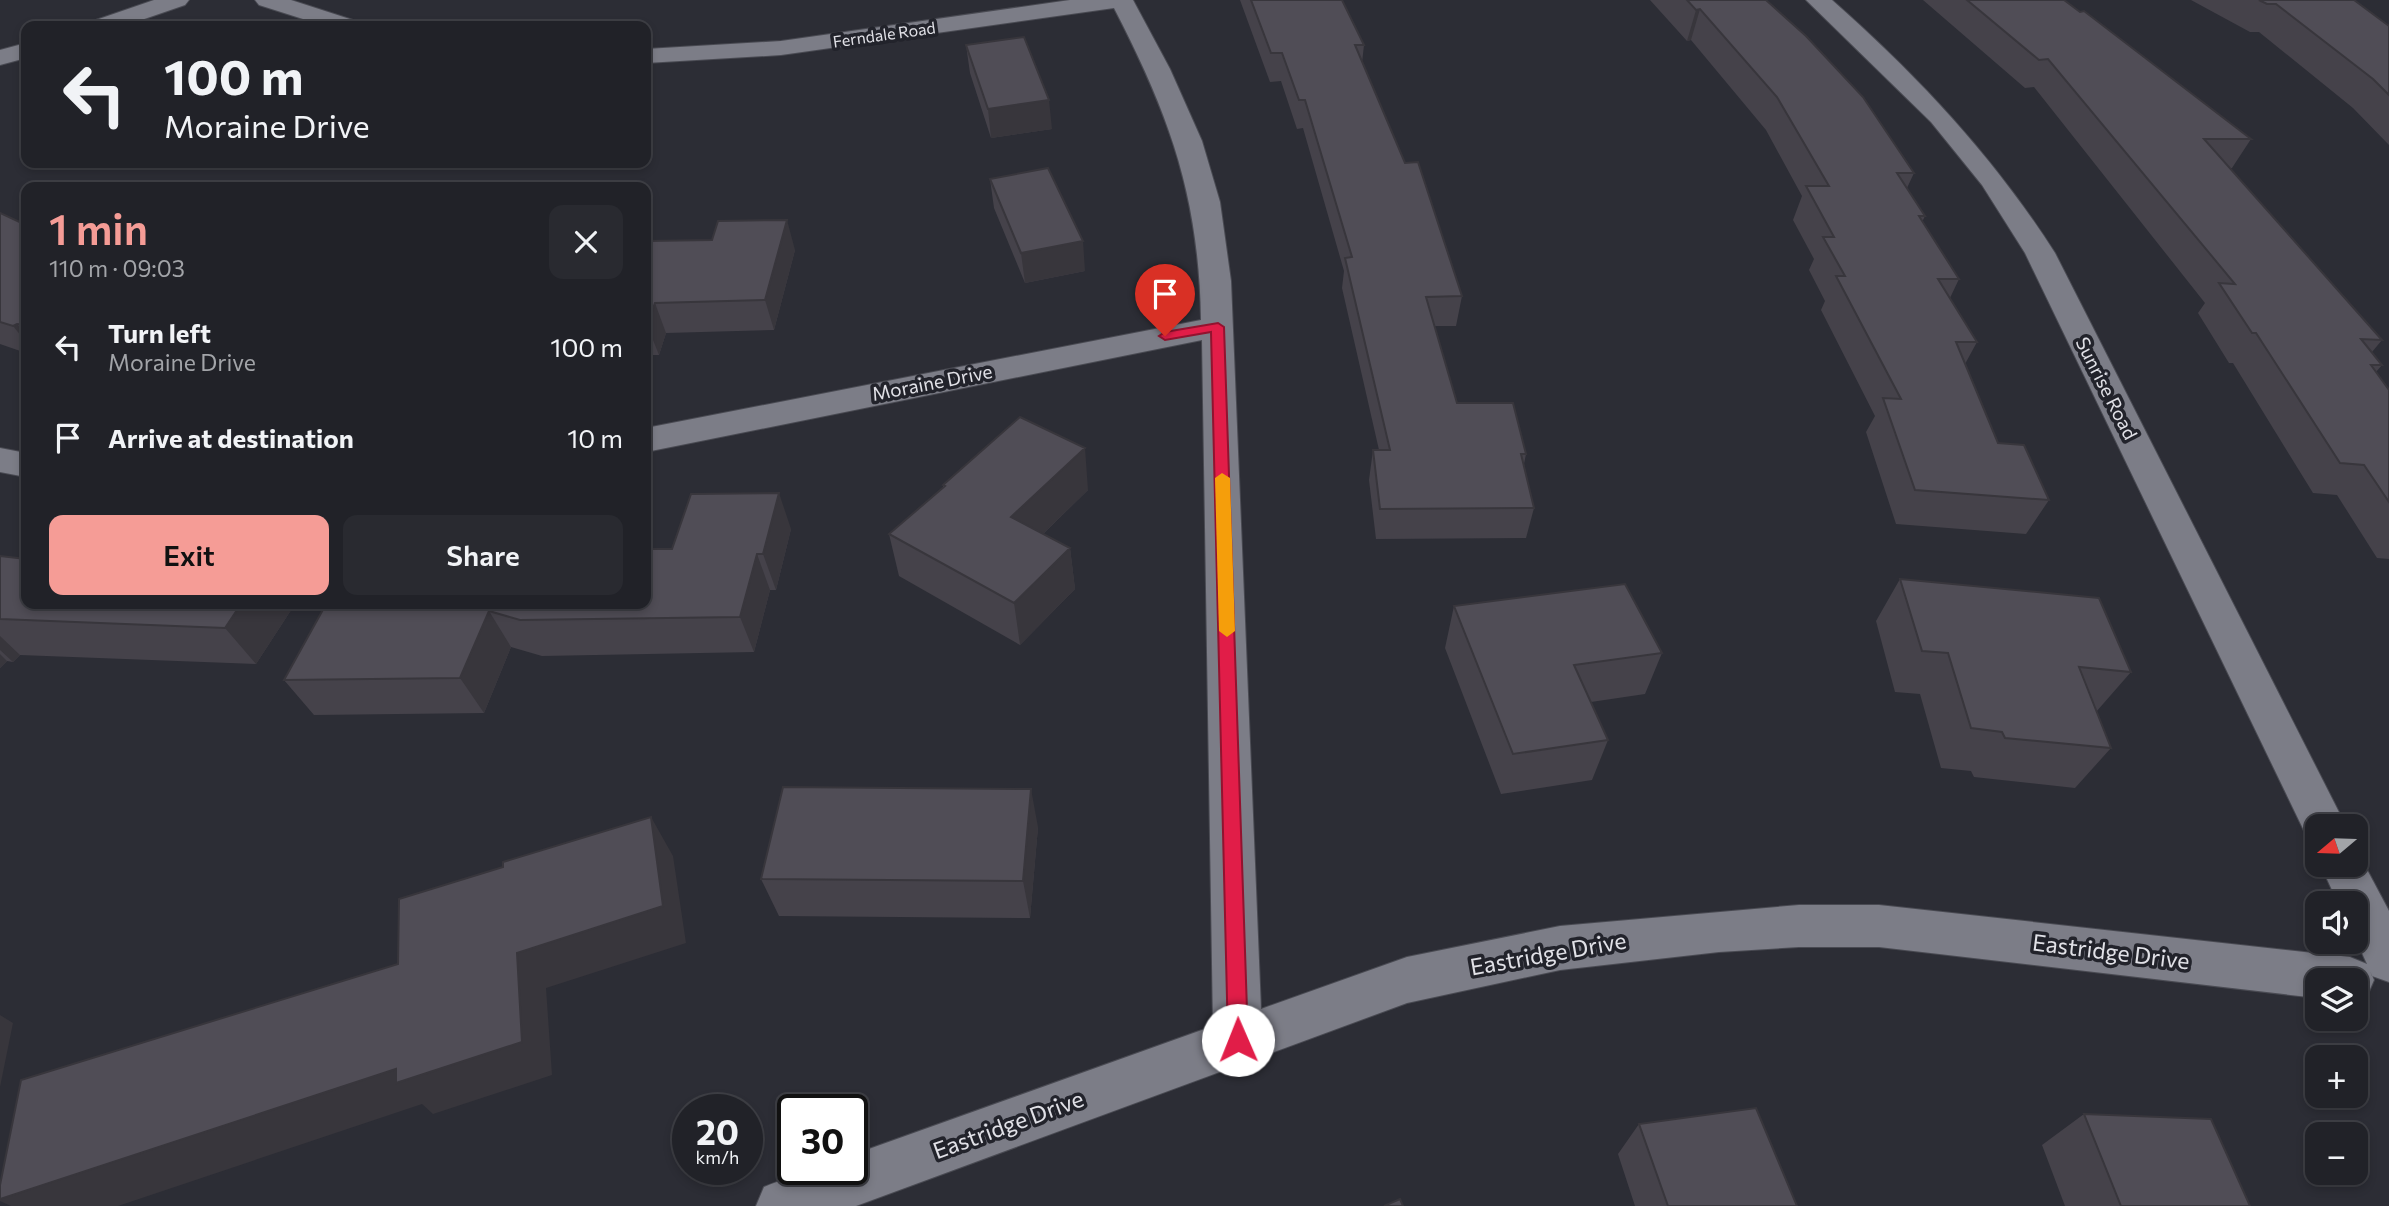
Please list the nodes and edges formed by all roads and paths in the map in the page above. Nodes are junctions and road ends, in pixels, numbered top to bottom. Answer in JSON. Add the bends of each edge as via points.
{"nodes":[{"id":1,"x":177,"y":0,"type":"edge"},
{"id":2,"x":267,"y":0,"type":"edge"},
{"id":3,"x":1121,"y":0,"type":"edge"},
{"id":4,"x":1818,"y":0,"type":"edge"},
{"id":5,"x":116,"y":21,"type":"edge"},
{"id":6,"x":332,"y":21,"type":"edge"},
{"id":7,"x":21,"y":52,"type":"edge"},
{"id":8,"x":651,"y":56,"type":"edge"},
{"id":9,"x":0,"y":58,"type":"edge"},
{"id":10,"x":1218,"y":327,"type":"junction"},
{"id":11,"x":651,"y":439,"type":"edge"},
{"id":12,"x":0,"y":460,"type":"edge"},
{"id":13,"x":21,"y":464,"type":"edge"},
{"id":14,"x":2318,"y":814,"type":"edge"},
{"id":15,"x":2348,"y":877,"type":"edge"},
{"id":16,"x":2389,"y":960,"type":"edge"},
{"id":17,"x":2305,"y":975,"type":"edge"},
{"id":18,"x":2368,"y":982,"type":"edge"},
{"id":19,"x":2389,"y":985,"type":"edge"},
{"id":20,"x":1238,"y":1040,"type":"junction"},
{"id":21,"x":783,"y":1206,"type":"edge"}],
"edges":[{"from":1,"to":5,"type":"street"},
{"from":2,"to":6,"type":"street"},
{"from":3,"to":8,"type":"street","name":"Ferndale Road","via":[[780,48]]},
{"from":3,"to":10,"type":"street","via":[[1188,141],[1211,238]]},
{"from":4,"to":14,"type":"street","name":"Sunrise Road","via":[[1925,98],[1969,148],[2017,215]]},
{"from":7,"to":9,"type":"street"},
{"from":10,"to":11,"type":"street","name":"Moraine Drive"},
{"from":10,"to":20,"type":"street"},
{"from":12,"to":13,"type":"street"},
{"from":15,"to":16,"type":"street"},
{"from":17,"to":20,"type":"street","name":"Eastridge Drive","via":[[1879,926],[1799,926],[1643,937],[1485,962],[1407,980]]},
{"from":18,"to":19,"type":"street"},
{"from":20,"to":21,"type":"street","name":"Eastridge Drive"}]}
